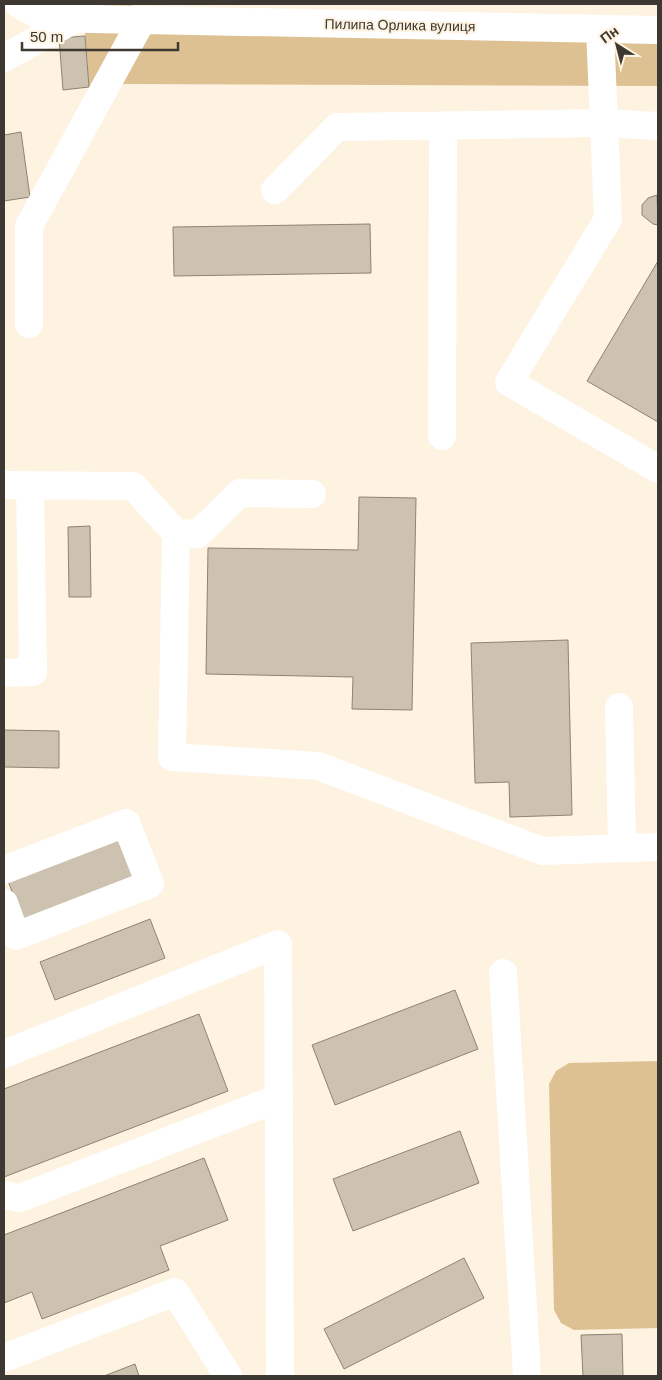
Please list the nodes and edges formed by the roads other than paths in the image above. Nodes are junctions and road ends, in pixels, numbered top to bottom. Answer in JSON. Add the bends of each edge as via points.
{"nodes":[{"id":1,"x":19,"y":4,"type":"edge"},
{"id":2,"x":142,"y":12,"type":"edge"},
{"id":3,"x":77,"y":19,"type":"junction"},
{"id":4,"x":600,"y":29,"type":"junction"},
{"id":5,"x":658,"y":30,"type":"edge"},
{"id":6,"x":4,"y":58,"type":"edge"},
{"id":7,"x":603,"y":123,"type":"junction"},
{"id":8,"x":443,"y":125,"type":"junction"},
{"id":9,"x":658,"y":126,"type":"edge"},
{"id":10,"x":275,"y":190,"type":"dead end"},
{"id":11,"x":29,"y":324,"type":"dead end"},
{"id":12,"x":442,"y":436,"type":"dead end"},
{"id":13,"x":658,"y":469,"type":"edge"},
{"id":14,"x":17,"y":485,"type":"edge"},
{"id":15,"x":312,"y":494,"type":"dead end"},
{"id":16,"x":176,"y":533,"type":"junction"},
{"id":17,"x":4,"y":672,"type":"edge"},
{"id":18,"x":619,"y":707,"type":"dead end"},
{"id":19,"x":658,"y":847,"type":"edge"},
{"id":20,"x":622,"y":848,"type":"junction"},
{"id":21,"x":4,"y":870,"type":"edge"},
{"id":22,"x":4,"y":906,"type":"edge"},
{"id":23,"x":503,"y":972,"type":"dead end"},
{"id":24,"x":4,"y":1054,"type":"edge"},
{"id":25,"x":279,"y":1098,"type":"junction"},
{"id":26,"x":4,"y":1195,"type":"edge"},
{"id":27,"x":4,"y":1358,"type":"edge"},
{"id":28,"x":228,"y":1376,"type":"edge"},
{"id":29,"x":280,"y":1376,"type":"edge"},
{"id":30,"x":527,"y":1376,"type":"edge"}],
"edges":[{"from":1,"to":3,"type":"street","name":"Пилипа Орлика вулиця","via":[[44,18]]},
{"from":2,"to":3,"type":"street","name":"Пилипа Орлика вулиця"},
{"from":2,"to":4,"type":"street","name":"Пилипа Орлика вулиця"},
{"from":2,"to":11,"type":"street","via":[[29,226]]},
{"from":3,"to":6,"type":"street"},
{"from":4,"to":5,"type":"street","name":"Пилипа Орлика вулиця"},
{"from":4,"to":7,"type":"street"},
{"from":7,"to":8,"type":"street"},
{"from":7,"to":9,"type":"street"},
{"from":7,"to":13,"type":"street","via":[[608,219],[509,382]]},
{"from":8,"to":10,"type":"street","via":[[337,127]]},
{"from":8,"to":12,"type":"street"},
{"from":14,"to":16,"type":"street","via":[[133,486]]},
{"from":14,"to":17,"type":"street","via":[[33,672]]},
{"from":15,"to":16,"type":"street","via":[[240,493],[198,534]]},
{"from":16,"to":20,"type":"street","via":[[172,757],[318,766],[542,851]]},
{"from":18,"to":20,"type":"street"},
{"from":19,"to":20,"type":"street"},
{"from":21,"to":22,"type":"street","via":[[126,823],[150,884],[16,936]]},
{"from":23,"to":30,"type":"street"},
{"from":24,"to":25,"type":"street","via":[[278,944]]},
{"from":25,"to":26,"type":"street","via":[[20,1198]]},
{"from":25,"to":29,"type":"street"},
{"from":27,"to":28,"type":"street","via":[[175,1292]]}]}
